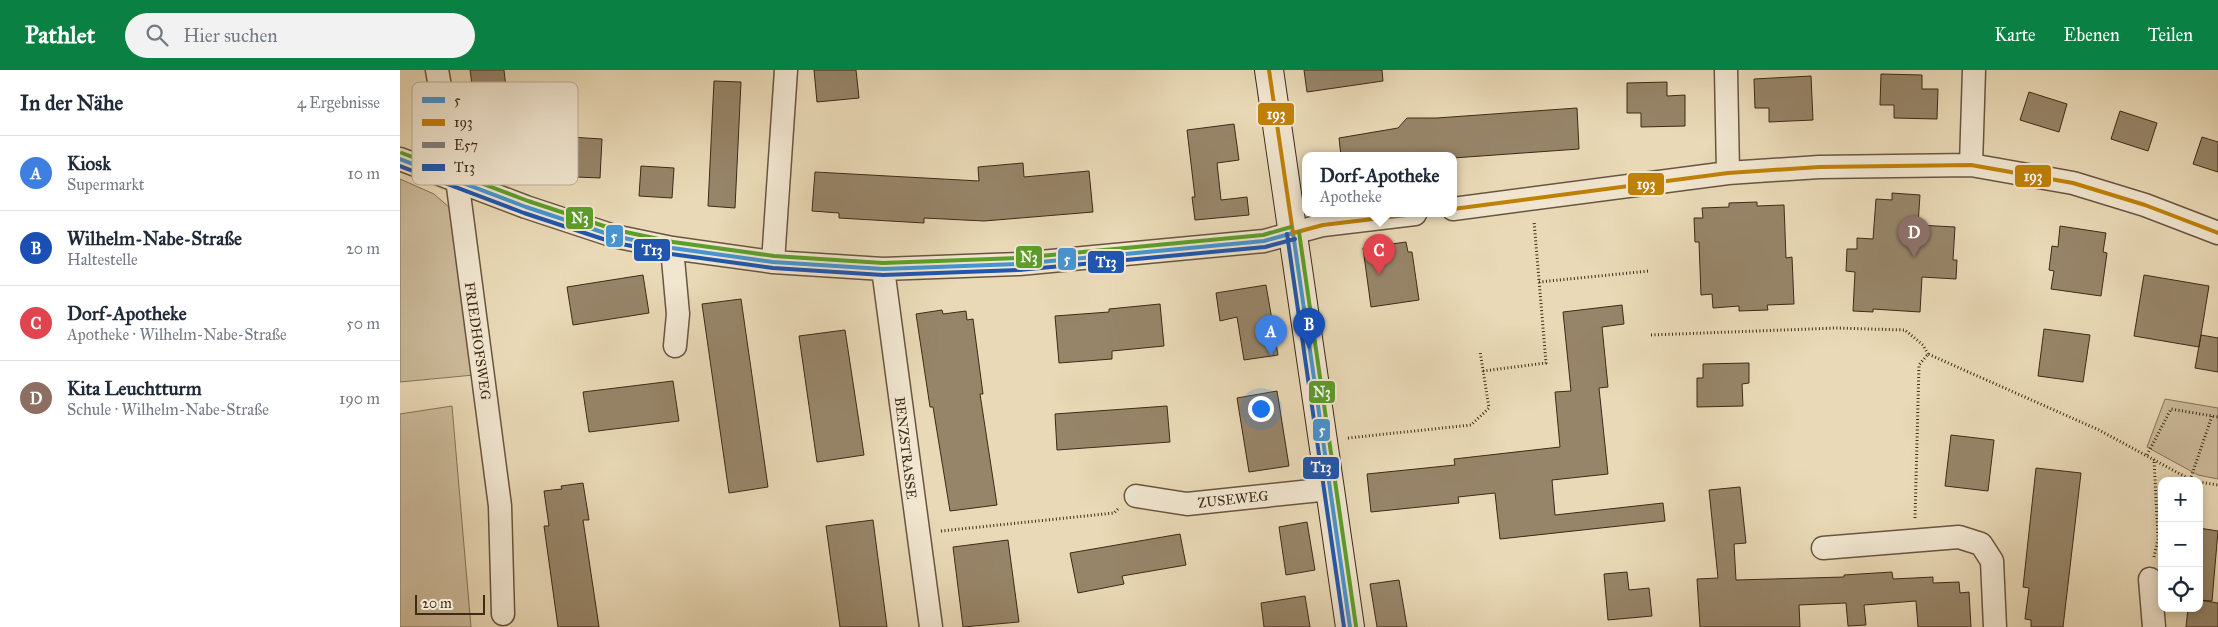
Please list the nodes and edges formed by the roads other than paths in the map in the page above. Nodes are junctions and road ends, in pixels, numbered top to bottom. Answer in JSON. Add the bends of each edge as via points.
{"nodes":[{"id":1,"x":786,"y":70,"type":"edge"},
{"id":2,"x":1269,"y":70,"type":"edge"},
{"id":3,"x":1726,"y":70,"type":"edge"},
{"id":4,"x":1974,"y":70,"type":"edge"},
{"id":5,"x":400,"y":159,"type":"edge"},
{"id":6,"x":412,"y":163,"type":"edge"},
{"id":7,"x":1970,"y":166,"type":"junction"},
{"id":8,"x":1728,"y":173,"type":"junction"},
{"id":9,"x":458,"y":185,"type":"edge"},
{"id":10,"x":471,"y":185,"type":"edge"},
{"id":11,"x":1457,"y":208,"type":"edge"},
{"id":12,"x":1390,"y":217,"type":"edge"},
{"id":13,"x":1293,"y":233,"type":"junction"},
{"id":14,"x":2218,"y":233,"type":"edge"},
{"id":15,"x":672,"y":248,"type":"junction"},
{"id":16,"x":772,"y":262,"type":"junction"},
{"id":17,"x":883,"y":269,"type":"junction"},
{"id":18,"x":674,"y":346,"type":"dead end"},
{"id":19,"x":1330,"y":489,"type":"junction"},
{"id":20,"x":1136,"y":496,"type":"road end"},
{"id":21,"x":1823,"y":548,"type":"dead end"},
{"id":22,"x":2150,"y":579,"type":"road end"},
{"id":23,"x":502,"y":614,"type":"dead end"},
{"id":24,"x":931,"y":627,"type":"edge"},
{"id":25,"x":1350,"y":627,"type":"edge"},
{"id":26,"x":1995,"y":627,"type":"edge"},
{"id":27,"x":2154,"y":627,"type":"edge"}],
"edges":[{"from":1,"to":16,"type":"street"},
{"from":2,"to":13,"type":"street"},
{"from":3,"to":8,"type":"street"},
{"from":4,"to":7,"type":"street"},
{"from":5,"to":6,"type":"street"},
{"from":7,"to":8,"type":"street","via":[[1819,167]]},
{"from":7,"to":14,"type":"street","via":[[2073,183],[2145,205]]},
{"from":8,"to":11,"type":"street"},
{"from":9,"to":23,"type":"street","name":"FRIEDHOFSWEG","via":[[500,506]]},
{"from":10,"to":15,"type":"street","via":[[614,236]]},
{"from":12,"to":13,"type":"street","via":[[1323,225]]},
{"from":13,"to":17,"type":"street","via":[[1264,241],[1019,264]]},
{"from":13,"to":19,"type":"street"},
{"from":15,"to":16,"type":"street"},
{"from":15,"to":18,"type":"street","via":[[678,314]]},
{"from":16,"to":17,"type":"street"},
{"from":17,"to":24,"type":"street","name":"BENZSTRASSE"},
{"from":19,"to":20,"type":"street","name":"ZUSEWEG","via":[[1187,504]]},
{"from":19,"to":25,"type":"street"},
{"from":21,"to":26,"type":"street","via":[[1959,537],[1981,544],[1992,561]]},
{"from":22,"to":27,"type":"street"}]}
